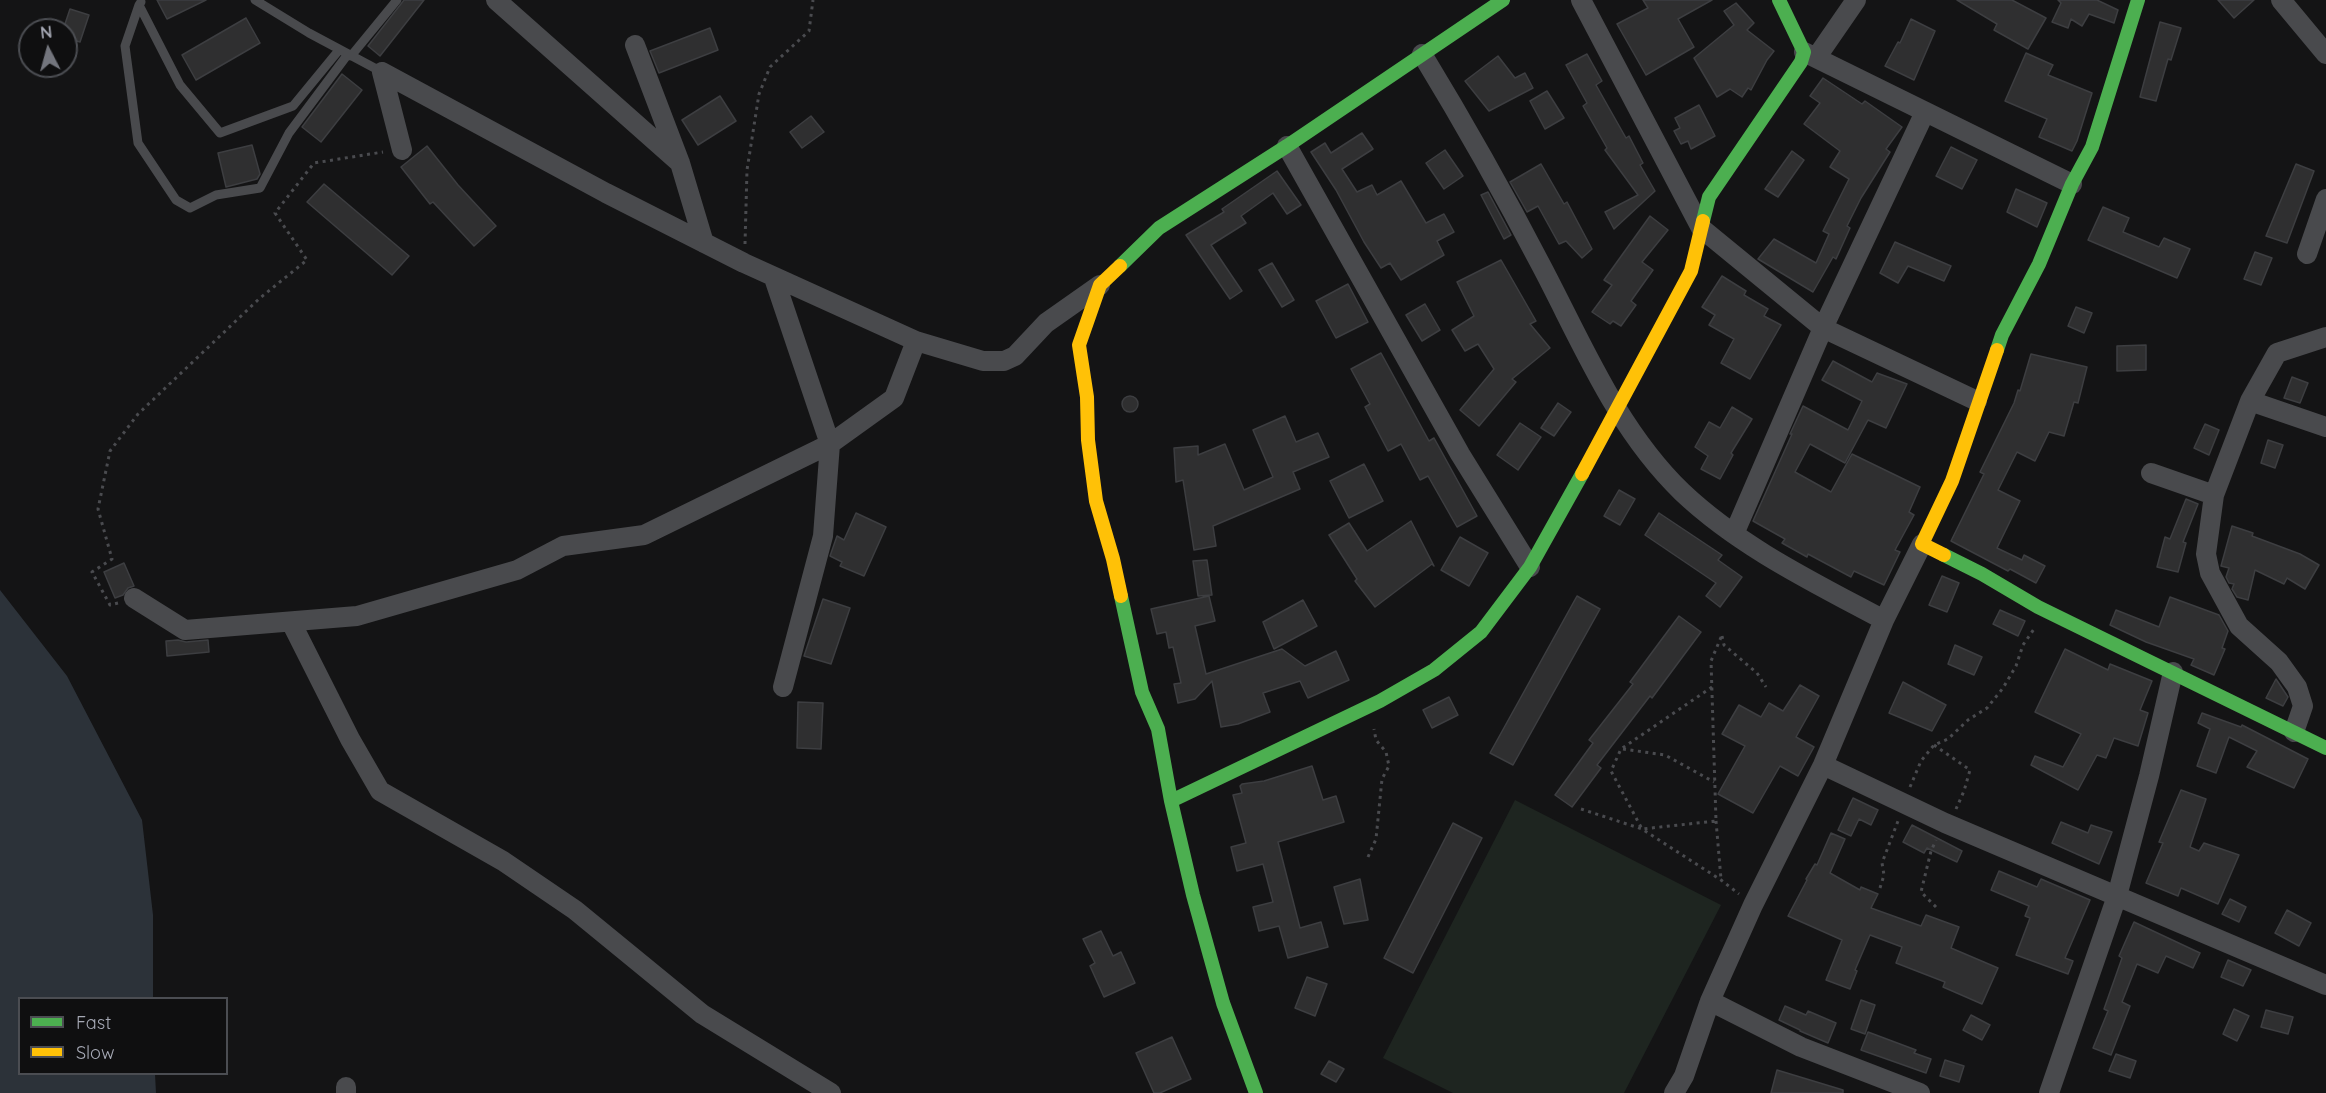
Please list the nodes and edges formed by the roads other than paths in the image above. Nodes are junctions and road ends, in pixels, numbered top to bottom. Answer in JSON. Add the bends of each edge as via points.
{"nodes":[{"id":1,"x":255,"y":0,"type":"edge"},
{"id":2,"x":397,"y":0,"type":"edge"},
{"id":3,"x":496,"y":0,"type":"edge"},
{"id":4,"x":1503,"y":0,"type":"edge"},
{"id":5,"x":1581,"y":0,"type":"edge"},
{"id":6,"x":1779,"y":0,"type":"edge"},
{"id":7,"x":1856,"y":0,"type":"edge"},
{"id":8,"x":2138,"y":0,"type":"edge"},
{"id":9,"x":2281,"y":0,"type":"edge"},
{"id":10,"x":140,"y":2,"type":"edge"},
{"id":11,"x":635,"y":45,"type":"dead end"},
{"id":12,"x":346,"y":53,"type":"junction"},
{"id":13,"x":1422,"y":54,"type":"junction"},
{"id":14,"x":2326,"y":54,"type":"edge"},
{"id":15,"x":1810,"y":55,"type":"junction"},
{"id":16,"x":382,"y":72,"type":"junction"},
{"id":17,"x":1925,"y":112,"type":"junction"},
{"id":18,"x":1287,"y":146,"type":"junction"},
{"id":19,"x":402,"y":150,"type":"road end"},
{"id":20,"x":680,"y":163,"type":"junction"},
{"id":21,"x":2072,"y":184,"type":"junction"},
{"id":22,"x":2326,"y":199,"type":"edge"},
{"id":23,"x":1701,"y":228,"type":"junction"},
{"id":24,"x":704,"y":243,"type":"junction"},
{"id":25,"x":2307,"y":254,"type":"dead end"},
{"id":26,"x":774,"y":278,"type":"junction"},
{"id":27,"x":1100,"y":285,"type":"junction"},
{"id":28,"x":1823,"y":328,"type":"junction"},
{"id":29,"x":2326,"y":337,"type":"edge"},
{"id":30,"x":916,"y":341,"type":"junction"},
{"id":31,"x":1977,"y":401,"type":"junction"},
{"id":32,"x":2250,"y":401,"type":"junction"},
{"id":33,"x":1617,"y":412,"type":"junction"},
{"id":34,"x":2326,"y":428,"type":"edge"},
{"id":35,"x":830,"y":444,"type":"junction"},
{"id":36,"x":2151,"y":473,"type":"dead end"},
{"id":37,"x":2214,"y":495,"type":"junction"},
{"id":38,"x":1734,"y":534,"type":"junction"},
{"id":39,"x":1922,"y":544,"type":"junction"},
{"id":40,"x":1530,"y":567,"type":"junction"},
{"id":41,"x":134,"y":598,"type":"road end"},
{"id":42,"x":1884,"y":620,"type":"junction"},
{"id":43,"x":291,"y":621,"type":"junction"},
{"id":44,"x":2173,"y":672,"type":"junction"},
{"id":45,"x":783,"y":687,"type":"dead end"},
{"id":46,"x":2294,"y":732,"type":"junction"},
{"id":47,"x":2326,"y":748,"type":"edge"},
{"id":48,"x":1823,"y":765,"type":"junction"},
{"id":49,"x":1171,"y":801,"type":"junction"},
{"id":50,"x":2117,"y":896,"type":"junction"},
{"id":51,"x":2326,"y":986,"type":"edge"},
{"id":52,"x":1710,"y":1000,"type":"junction"},
{"id":53,"x":831,"y":1093,"type":"edge"},
{"id":54,"x":1256,"y":1093,"type":"edge"},
{"id":55,"x":1674,"y":1093,"type":"edge"},
{"id":56,"x":1920,"y":1093,"type":"edge"},
{"id":57,"x":2049,"y":1093,"type":"edge"}],
"edges":[{"from":1,"to":12,"type":"lane"},
{"from":2,"to":12,"type":"lane"},
{"from":3,"to":20,"type":"street"},
{"from":4,"to":13,"type":"street"},
{"from":5,"to":23,"type":"street"},
{"from":6,"to":15,"type":"street"},
{"from":7,"to":15,"type":"street"},
{"from":8,"to":21,"type":"street","via":[[2092,147]]},
{"from":9,"to":14,"type":"street"},
{"from":10,"to":12,"type":"lane","via":[[180,85],[220,133],[293,106]]},
{"from":10,"to":12,"type":"lane","via":[[125,46],[138,143],[176,200],[190,208],[216,195],[260,188],[289,133]]},
{"from":11,"to":20,"type":"street"},
{"from":12,"to":16,"type":"lane"},
{"from":13,"to":18,"type":"street"},
{"from":13,"to":33,"type":"street","via":[[1542,267]]},
{"from":15,"to":17,"type":"street"},
{"from":15,"to":23,"type":"street","via":[[1801,62],[1708,197]]},
{"from":16,"to":19,"type":"street"},
{"from":16,"to":24,"type":"street"},
{"from":17,"to":21,"type":"street"},
{"from":17,"to":28,"type":"street"},
{"from":18,"to":27,"type":"street","via":[[1159,228]]},
{"from":18,"to":40,"type":"street","via":[[1460,454]]},
{"from":20,"to":24,"type":"street"},
{"from":21,"to":31,"type":"street","via":[[2039,264],[2002,335]]},
{"from":22,"to":25,"type":"street"},
{"from":23,"to":28,"type":"street"},
{"from":23,"to":33,"type":"street","via":[[1691,271]]},
{"from":24,"to":26,"type":"street"},
{"from":26,"to":30,"type":"street"},
{"from":26,"to":35,"type":"street"},
{"from":27,"to":30,"type":"street","via":[[1046,323],[1015,356],[1004,361],[983,361]]},
{"from":27,"to":49,"type":"street","via":[[1079,345],[1096,501],[1142,692],[1158,729]]},
{"from":28,"to":31,"type":"street"},
{"from":28,"to":38,"type":"street"},
{"from":29,"to":32,"type":"street","via":[[2277,353]]},
{"from":30,"to":35,"type":"street","via":[[894,398]]},
{"from":31,"to":39,"type":"street","via":[[1952,481]]},
{"from":32,"to":34,"type":"street"},
{"from":32,"to":37,"type":"street"},
{"from":33,"to":38,"type":"street","via":[[1684,494]]},
{"from":33,"to":40,"type":"street"},
{"from":35,"to":43,"type":"street","via":[[644,535],[563,546],[517,570],[357,616]]},
{"from":35,"to":45,"type":"street","via":[[823,536]]},
{"from":36,"to":37,"type":"street"},
{"from":37,"to":46,"type":"street","via":[[2206,554],[2210,573],[2239,626],[2279,662],[2297,687],[2303,706]]},
{"from":38,"to":42,"type":"street"},
{"from":39,"to":42,"type":"street"},
{"from":39,"to":44,"type":"street","via":[[2038,607]]},
{"from":40,"to":49,"type":"street","via":[[1481,632],[1434,670],[1380,701]]},
{"from":41,"to":43,"type":"street","via":[[185,630]]},
{"from":42,"to":48,"type":"street"},
{"from":43,"to":53,"type":"street","via":[[380,791],[504,861],[575,910],[702,1014]]},
{"from":44,"to":46,"type":"street"},
{"from":44,"to":50,"type":"street"},
{"from":46,"to":47,"type":"street"},
{"from":48,"to":50,"type":"street","via":[[1944,823]]},
{"from":48,"to":52,"type":"street"},
{"from":49,"to":54,"type":"street","via":[[1223,1003]]},
{"from":50,"to":51,"type":"street"},
{"from":50,"to":57,"type":"street"},
{"from":52,"to":55,"type":"street","via":[[1684,1076]]},
{"from":52,"to":56,"type":"street","via":[[1801,1047]]}]}
